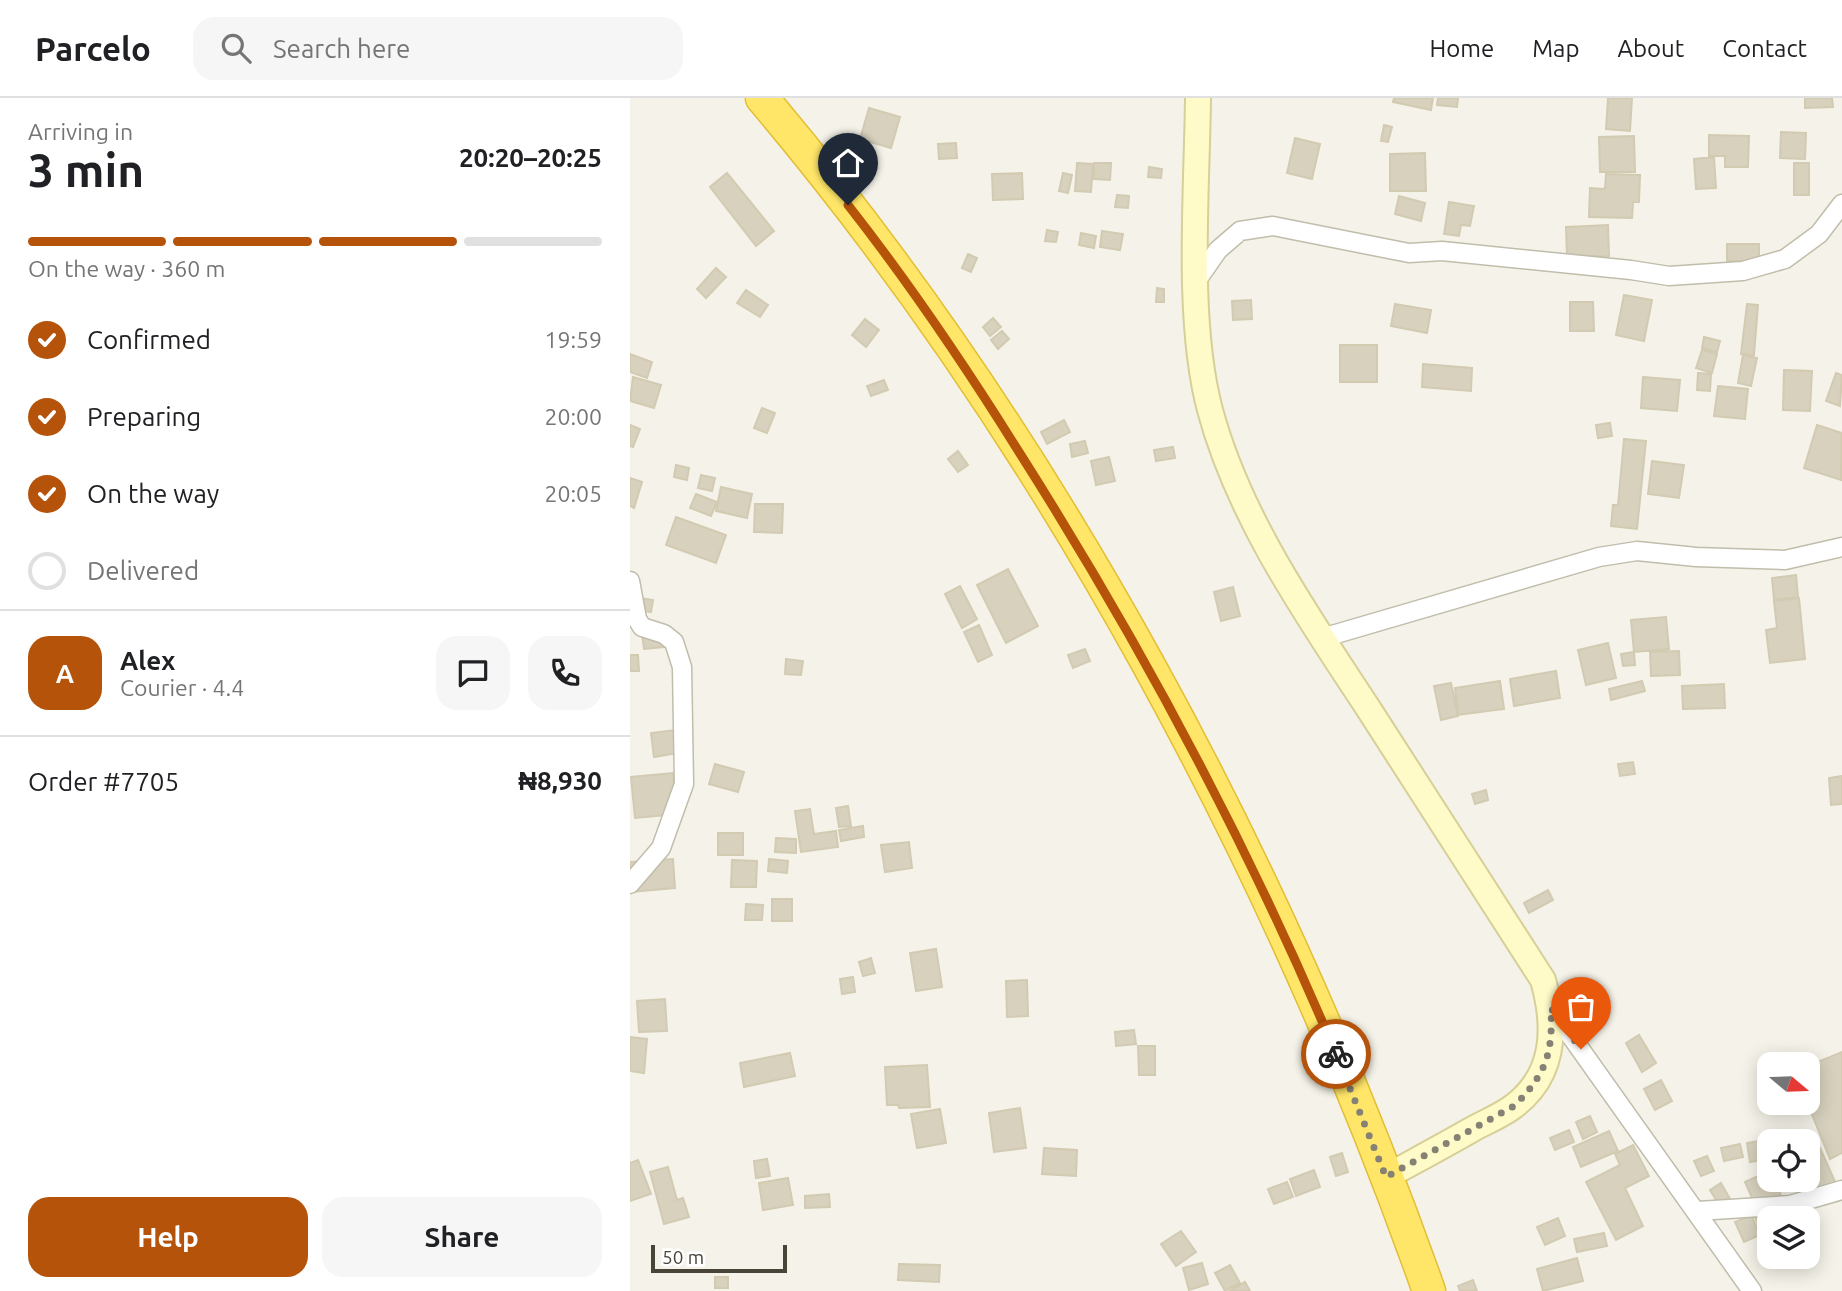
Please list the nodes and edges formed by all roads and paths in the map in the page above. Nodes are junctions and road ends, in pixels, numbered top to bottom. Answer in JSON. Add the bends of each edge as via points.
{"nodes":[{"id":1,"x":762,"y":98,"type":"edge"},
{"id":2,"x":1198,"y":98,"type":"edge"},
{"id":3,"x":1842,"y":204,"type":"edge"},
{"id":4,"x":1197,"y":280,"type":"junction"},
{"id":5,"x":1842,"y":547,"type":"edge"},
{"id":6,"x":630,"y":581,"type":"edge"},
{"id":7,"x":1322,"y":638,"type":"junction"},
{"id":8,"x":630,"y":884,"type":"edge"},
{"id":9,"x":1551,"y":1008,"type":"junction"},
{"id":10,"x":1386,"y":1177,"type":"junction"},
{"id":11,"x":1842,"y":1190,"type":"edge"},
{"id":12,"x":1698,"y":1212,"type":"junction"},
{"id":13,"x":1429,"y":1291,"type":"edge"},
{"id":14,"x":1752,"y":1291,"type":"edge"}],
"edges":[{"from":1,"to":10,"type":"highway","via":[[919,299],[1095,572],[1166,698],[1266,900]]},
{"from":2,"to":4,"type":"main road"},
{"from":3,"to":4,"type":"street","via":[[1819,234],[1784,259],[1744,271],[1669,276],[1442,251],[1409,253],[1273,226],[1240,231],[1218,250]]},
{"from":4,"to":7,"type":"main road","via":[[1201,359],[1226,457],[1254,519]]},
{"from":5,"to":7,"type":"street","via":[[1785,560],[1637,551],[1599,557]]},
{"from":6,"to":8,"type":"street","via":[[637,619],[642,627],[674,642],[682,667],[684,771],[684,784],[661,848]]},
{"from":7,"to":9,"type":"main road","via":[[1543,980]]},
{"from":9,"to":10,"type":"main road","via":[[1547,1062],[1528,1092],[1514,1106]]},
{"from":9,"to":12,"type":"street"},
{"from":10,"to":13,"type":"highway"},
{"from":11,"to":12,"type":"street","via":[[1790,1205]]},
{"from":12,"to":14,"type":"street"}]}
